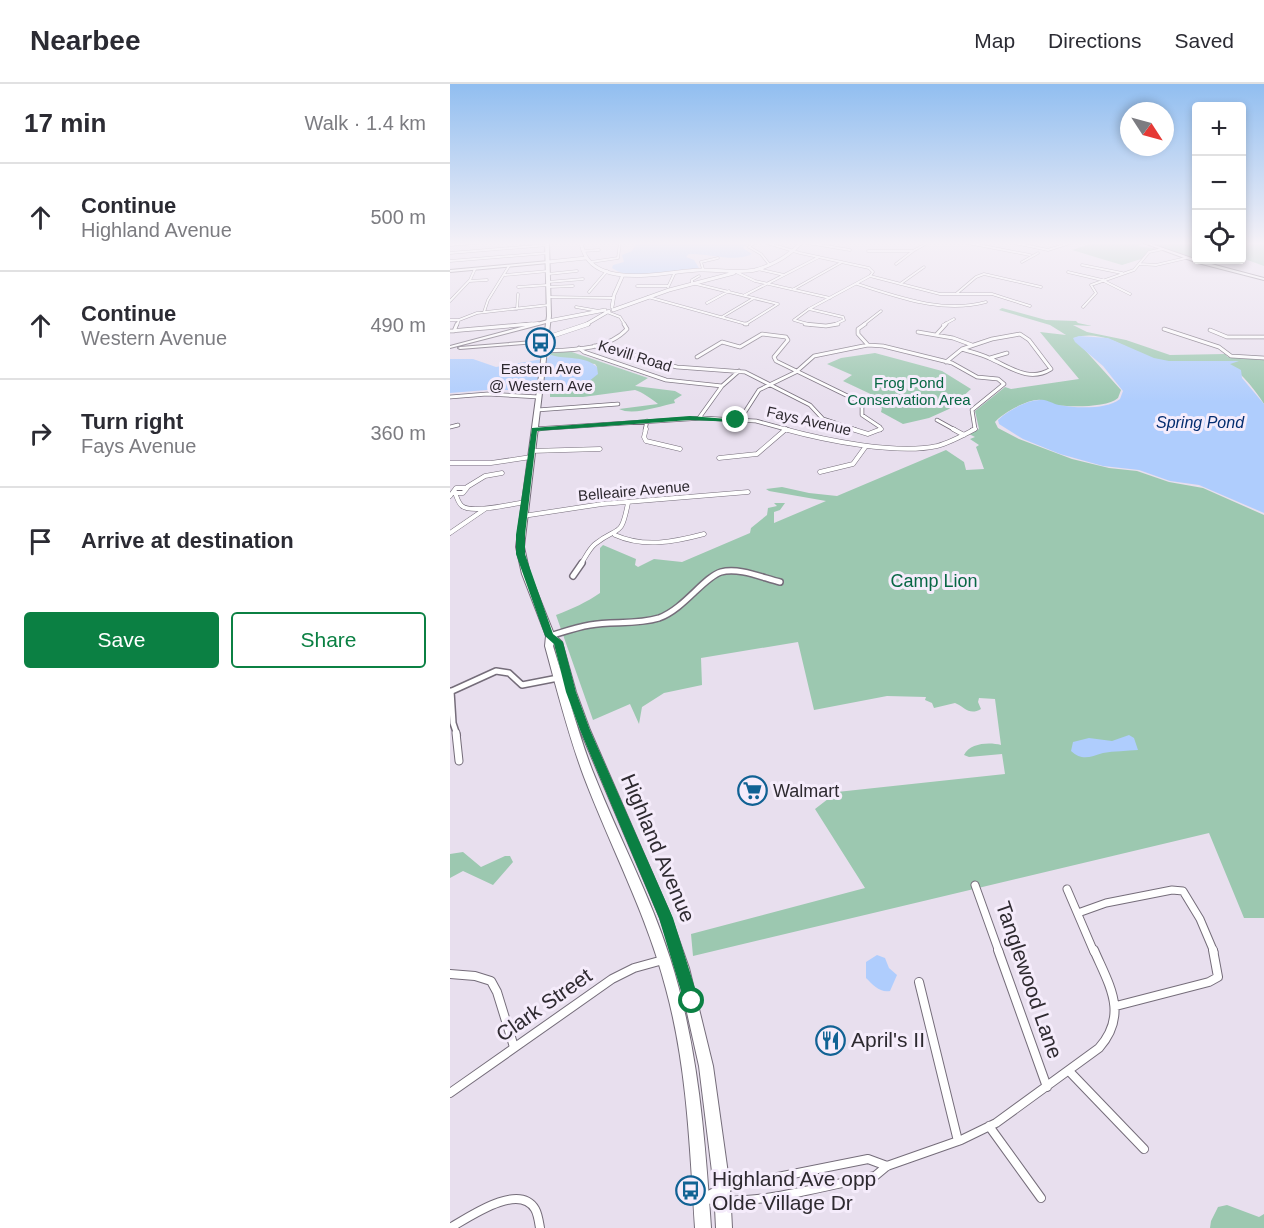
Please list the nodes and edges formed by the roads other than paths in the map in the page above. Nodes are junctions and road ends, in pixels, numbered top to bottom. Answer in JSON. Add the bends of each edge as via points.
{"nodes":[{"id":1,"x":490,"y":295,"type":"edge"},
{"id":2,"x":518,"y":295,"type":"edge"},
{"id":3,"x":615,"y":295,"type":"edge"},
{"id":4,"x":652,"y":295,"type":"edge"},
{"id":5,"x":721,"y":295,"type":"edge"},
{"id":6,"x":746,"y":295,"type":"edge"},
{"id":7,"x":820,"y":295,"type":"edge"},
{"id":8,"x":836,"y":295,"type":"edge"},
{"id":9,"x":898,"y":295,"type":"edge"},
{"id":10,"x":997,"y":295,"type":"edge"},
{"id":11,"x":1094,"y":295,"type":"edge"},
{"id":12,"x":548,"y":297,"type":"joint"},
{"id":13,"x":648,"y":297,"type":"junction"},
{"id":14,"x":754,"y":298,"type":"junction"},
{"id":15,"x":831,"y":298,"type":"junction"},
{"id":16,"x":986,"y":302,"type":"dead end"},
{"id":17,"x":707,"y":303,"type":"dead end"},
{"id":18,"x":628,"y":304,"type":"junction"},
{"id":19,"x":549,"y":305,"type":"junction"},
{"id":20,"x":1030,"y":306,"type":"dead end"},
{"id":21,"x":576,"y":307,"type":"dead end"},
{"id":22,"x":611,"y":307,"type":"junction"},
{"id":23,"x":1083,"y":307,"type":"dead end"},
{"id":24,"x":517,"y":309,"type":"junction"},
{"id":25,"x":810,"y":309,"type":"junction"},
{"id":26,"x":599,"y":311,"type":"junction"},
{"id":27,"x":881,"y":311,"type":"dead end"},
{"id":28,"x":484,"y":312,"type":"junction"},
{"id":29,"x":722,"y":318,"type":"junction"},
{"id":30,"x":485,"y":319,"type":"dead end"},
{"id":31,"x":954,"y":319,"type":"dead end"},
{"id":32,"x":450,"y":320,"type":"edge"},
{"id":33,"x":459,"y":320,"type":"junction"},
{"id":34,"x":548,"y":321,"type":"junction"},
{"id":35,"x":538,"y":323,"type":"junction"},
{"id":36,"x":481,"y":328,"type":"junction"},
{"id":37,"x":1164,"y":329,"type":"dead end"},
{"id":38,"x":1210,"y":330,"type":"dead end"},
{"id":39,"x":452,"y":331,"type":"edge"},
{"id":40,"x":918,"y":332,"type":"dead end"},
{"id":41,"x":936,"y":335,"type":"junction"},
{"id":42,"x":1264,"y":337,"type":"edge"},
{"id":43,"x":546,"y":340,"type":"junction"},
{"id":44,"x":593,"y":345,"type":"junction"},
{"id":45,"x":868,"y":345,"type":"junction"},
{"id":46,"x":972,"y":345,"type":"junction"},
{"id":47,"x":450,"y":348,"type":"edge"},
{"id":48,"x":579,"y":348,"type":"junction"},
{"id":49,"x":962,"y":349,"type":"junction"},
{"id":50,"x":1007,"y":353,"type":"dead end"},
{"id":51,"x":544,"y":355,"type":"junction"},
{"id":52,"x":639,"y":356,"type":"dead end"},
{"id":53,"x":697,"y":357,"type":"dead end"},
{"id":54,"x":990,"y":358,"type":"junction"},
{"id":55,"x":1264,"y":358,"type":"edge"},
{"id":56,"x":656,"y":362,"type":"dead end"},
{"id":57,"x":946,"y":362,"type":"junction"},
{"id":58,"x":739,"y":370,"type":"junction"},
{"id":59,"x":797,"y":372,"type":"junction"},
{"id":60,"x":770,"y":384,"type":"junction"},
{"id":61,"x":722,"y":386,"type":"junction"},
{"id":62,"x":539,"y":395,"type":"junction"},
{"id":63,"x":450,"y":397,"type":"edge"},
{"id":64,"x":618,"y":404,"type":"dead end"},
{"id":65,"x":537,"y":410,"type":"junction"},
{"id":66,"x":699,"y":418,"type":"junction"},
{"id":67,"x":736,"y":420,"type":"junction"},
{"id":68,"x":937,"y":420,"type":"dead end"},
{"id":69,"x":648,"y":421,"type":"junction"},
{"id":70,"x":458,"y":425,"type":"dead end"},
{"id":71,"x":450,"y":427,"type":"edge"},
{"id":72,"x":534,"y":429,"type":"junction"},
{"id":73,"x":786,"y":429,"type":"junction"},
{"id":74,"x":963,"y":435,"type":"junction"},
{"id":75,"x":866,"y":446,"type":"junction"},
{"id":76,"x":600,"y":449,"type":"dead end"},
{"id":77,"x":680,"y":449,"type":"dead end"},
{"id":78,"x":531,"y":454,"type":"junction"},
{"id":79,"x":718,"y":458,"type":"dead end"},
{"id":80,"x":450,"y":463,"type":"edge"},
{"id":81,"x":820,"y":472,"type":"dead end"},
{"id":82,"x":502,"y":473,"type":"dead end"},
{"id":83,"x":748,"y":492,"type":"dead end"},
{"id":84,"x":453,"y":494,"type":"edge"},
{"id":85,"x":525,"y":502,"type":"junction"},
{"id":86,"x":628,"y":503,"type":"junction"},
{"id":87,"x":486,"y":508,"type":"junction"},
{"id":88,"x":523,"y":516,"type":"junction"},
{"id":89,"x":450,"y":533,"type":"edge"},
{"id":90,"x":704,"y":534,"type":"dead end"},
{"id":91,"x":615,"y":535,"type":"junction"},
{"id":92,"x":573,"y":576,"type":"dead end"},
{"id":93,"x":780,"y":582,"type":"dead end"},
{"id":94,"x":550,"y":636,"type":"junction"},
{"id":95,"x":558,"y":678,"type":"junction"},
{"id":96,"x":451,"y":691,"type":"edge"},
{"id":97,"x":451,"y":724,"type":"edge"},
{"id":98,"x":459,"y":761,"type":"dead end"},
{"id":99,"x":975,"y":885,"type":"dead end"},
{"id":100,"x":1067,"y":889,"type":"dead end"},
{"id":101,"x":1078,"y":913,"type":"junction"},
{"id":102,"x":664,"y":959,"type":"junction"},
{"id":103,"x":450,"y":974,"type":"edge"},
{"id":104,"x":919,"y":982,"type":"dead end"},
{"id":105,"x":1116,"y":1006,"type":"junction"},
{"id":106,"x":514,"y":1047,"type":"junction"},
{"id":107,"x":1069,"y":1071,"type":"junction"},
{"id":108,"x":1047,"y":1087,"type":"junction"},
{"id":109,"x":450,"y":1093,"type":"edge"},
{"id":110,"x":988,"y":1126,"type":"junction"},
{"id":111,"x":958,"y":1141,"type":"junction"},
{"id":112,"x":1144,"y":1149,"type":"dead end"},
{"id":113,"x":887,"y":1166,"type":"junction"},
{"id":114,"x":722,"y":1195,"type":"junction"},
{"id":115,"x":701,"y":1198,"type":"junction"},
{"id":116,"x":1041,"y":1198,"type":"dead end"},
{"id":117,"x":450,"y":1228,"type":"edge"},
{"id":118,"x":540,"y":1228,"type":"edge"},
{"id":119,"x":703,"y":1228,"type":"edge"},
{"id":120,"x":724,"y":1228,"type":"edge"}],
"edges":[{"from":1,"to":28,"type":"street"},
{"from":2,"to":24,"type":"street"},
{"from":3,"to":22,"type":"street"},
{"from":4,"to":13,"type":"street"},
{"from":5,"to":17,"type":"street"},
{"from":6,"to":14,"type":"street"},
{"from":7,"to":15,"type":"street"},
{"from":8,"to":15,"type":"street"},
{"from":9,"to":16,"type":"street","via":[[938,306]]},
{"from":10,"to":20,"type":"street"},
{"from":11,"to":23,"type":"street"},
{"from":12,"to":19,"type":"main road","name":"Highland Avenue"},
{"from":12,"to":22,"type":"street"},
{"from":13,"to":18,"type":"street"},
{"from":13,"to":29,"type":"street"},
{"from":14,"to":29,"type":"street"},
{"from":14,"to":29,"type":"street","via":[[778,303],[746,324]]},
{"from":15,"to":25,"type":"street"},
{"from":18,"to":22,"type":"street"},
{"from":18,"to":22,"type":"street"},
{"from":19,"to":24,"type":"street"},
{"from":19,"to":34,"type":"main road","name":"Highland Avenue"},
{"from":21,"to":26,"type":"street"},
{"from":22,"to":26,"type":"street"},
{"from":22,"to":43,"type":"street","via":[[580,328]]},
{"from":22,"to":44,"type":"street","via":[[627,330],[620,337]]},
{"from":24,"to":28,"type":"street"},
{"from":25,"to":25,"type":"street","via":[[841,316],[844,319],[831,327],[795,320]]},
{"from":26,"to":34,"type":"street"},
{"from":27,"to":45,"type":"street","via":[[858,330]]},
{"from":28,"to":33,"type":"street"},
{"from":30,"to":36,"type":"street"},
{"from":31,"to":41,"type":"street"},
{"from":32,"to":33,"type":"street"},
{"from":33,"to":39,"type":"street"},
{"from":34,"to":35,"type":"main road"},
{"from":34,"to":43,"type":"main road","name":"Highland Avenue"},
{"from":35,"to":36,"type":"street"},
{"from":35,"to":47,"type":"main road"},
{"from":36,"to":39,"type":"street"},
{"from":37,"to":55,"type":"street","via":[[1219,347],[1231,356]]},
{"from":38,"to":42,"type":"street","via":[[1227,337]]},
{"from":40,"to":41,"type":"street"},
{"from":41,"to":46,"type":"street"},
{"from":43,"to":47,"type":"main road"},
{"from":43,"to":51,"type":"main road","name":"Highland Avenue"},
{"from":44,"to":48,"type":"street"},
{"from":44,"to":52,"type":"street"},
{"from":45,"to":57,"type":"street"},
{"from":45,"to":59,"type":"street","via":[[816,356]]},
{"from":46,"to":49,"type":"street"},
{"from":46,"to":54,"type":"street","via":[[1022,335],[1051,369],[1042,374],[1019,374]]},
{"from":48,"to":51,"type":"street"},
{"from":48,"to":61,"type":"street","name":"Kevill Road","via":[[655,377]]},
{"from":49,"to":54,"type":"street"},
{"from":49,"to":57,"type":"street"},
{"from":50,"to":54,"type":"street"},
{"from":51,"to":62,"type":"main road","name":"Highland Avenue"},
{"from":53,"to":59,"type":"street","via":[[722,343],[740,347],[764,333],[786,337],[774,360]]},
{"from":56,"to":58,"type":"street"},
{"from":57,"to":74,"type":"street","via":[[977,377],[1003,381],[972,410],[976,428]]},
{"from":58,"to":60,"type":"street"},
{"from":58,"to":61,"type":"street"},
{"from":59,"to":60,"type":"street"},
{"from":59,"to":60,"type":"street","via":[[858,401],[861,415],[881,430],[868,434],[823,419],[810,405]]},
{"from":60,"to":67,"type":"street","via":[[759,390]]},
{"from":61,"to":66,"type":"street"},
{"from":62,"to":63,"type":"street"},
{"from":62,"to":65,"type":"main road","name":"Highland Avenue"},
{"from":64,"to":65,"type":"street"},
{"from":65,"to":72,"type":"main road","name":"Highland Avenue"},
{"from":66,"to":67,"type":"street","name":"Fays Avenue"},
{"from":66,"to":69,"type":"street","name":"Fays Avenue"},
{"from":67,"to":73,"type":"street","name":"Fays Avenue"},
{"from":68,"to":74,"type":"street"},
{"from":69,"to":72,"type":"street","name":"Fays Avenue"},
{"from":69,"to":77,"type":"street","via":[[646,441]]},
{"from":70,"to":71,"type":"street"},
{"from":72,"to":78,"type":"main road","name":"Highland Avenue"},
{"from":73,"to":75,"type":"street","name":"Fays Avenue"},
{"from":73,"to":79,"type":"street","via":[[757,454]]},
{"from":74,"to":75,"type":"street","name":"Fays Avenue","via":[[930,448]]},
{"from":75,"to":81,"type":"street","via":[[853,465]]},
{"from":76,"to":78,"type":"street"},
{"from":78,"to":80,"type":"street","via":[[487,463]]},
{"from":78,"to":85,"type":"main road","name":"Highland Avenue"},
{"from":82,"to":84,"type":"street","via":[[485,476],[465,492]]},
{"from":83,"to":86,"type":"street","name":"Belleaire Avenue"},
{"from":84,"to":87,"type":"street","via":[[462,507]]},
{"from":85,"to":87,"type":"street"},
{"from":85,"to":88,"type":"main road","name":"Highland Avenue"},
{"from":86,"to":88,"type":"street","name":"Belleaire Avenue"},
{"from":86,"to":91,"type":"street","via":[[624,525]]},
{"from":87,"to":89,"type":"street"},
{"from":88,"to":94,"type":"main road","name":"Highland Avenue","via":[[520,554]]},
{"from":90,"to":91,"type":"street","via":[[633,543]]},
{"from":91,"to":92,"type":"street","via":[[594,545]]},
{"from":93,"to":94,"type":"street","via":[[723,571],[661,617],[636,623],[590,625]]},
{"from":94,"to":95,"type":"main road","name":"Highland Avenue"},
{"from":94,"to":114,"type":"main road","name":"Highland Avenue","via":[[558,642],[585,730],[666,918],[679,958],[706,1066]]},
{"from":95,"to":96,"type":"street","via":[[522,685],[509,673],[496,671]]},
{"from":95,"to":102,"type":"main road","name":"Highland Avenue","via":[[585,765]]},
{"from":96,"to":97,"type":"street"},
{"from":97,"to":98,"type":"street","via":[[456,729]]},
{"from":99,"to":108,"type":"street","name":"Tanglewood Lane"},
{"from":100,"to":101,"type":"street"},
{"from":101,"to":105,"type":"street"},
{"from":101,"to":105,"type":"street","via":[[1106,903],[1172,890],[1183,891],[1197,911],[1218,964],[1218,977]]},
{"from":102,"to":106,"type":"street","name":"Clark Street","via":[[619,975]]},
{"from":102,"to":115,"type":"main road","name":"Highland Avenue","via":[[688,1064]]},
{"from":103,"to":106,"type":"street","via":[[491,981]]},
{"from":104,"to":111,"type":"street"},
{"from":105,"to":107,"type":"street","via":[[1107,1039]]},
{"from":106,"to":109,"type":"street","name":"Clark Street"},
{"from":107,"to":108,"type":"street"},
{"from":107,"to":112,"type":"street"},
{"from":108,"to":110,"type":"street"},
{"from":110,"to":111,"type":"street"},
{"from":110,"to":116,"type":"street"},
{"from":111,"to":113,"type":"street"},
{"from":113,"to":114,"type":"street","via":[[875,1176],[761,1197]]},
{"from":113,"to":114,"type":"street","via":[[868,1159]]},
{"from":114,"to":115,"type":"street"},
{"from":114,"to":120,"type":"main road","name":"Highland Avenue"},
{"from":115,"to":119,"type":"main road","name":"Highland Avenue"},
{"from":117,"to":118,"type":"street","via":[[501,1200],[518,1198],[534,1208]]}]}
